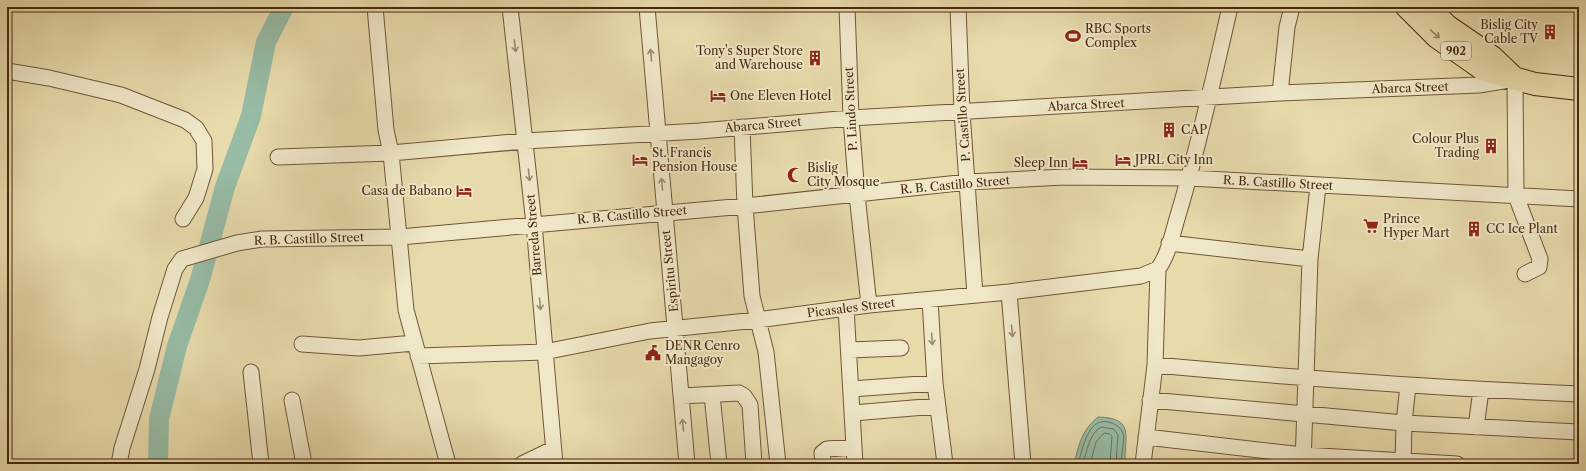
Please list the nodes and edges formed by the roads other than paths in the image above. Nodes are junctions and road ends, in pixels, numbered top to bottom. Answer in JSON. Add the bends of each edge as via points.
{"nodes":[{"id":1,"x":375,"y":7,"type":"edge"},
{"id":2,"x":510,"y":7,"type":"edge"},
{"id":3,"x":647,"y":7,"type":"edge"},
{"id":4,"x":847,"y":7,"type":"edge"},
{"id":5,"x":958,"y":7,"type":"edge"},
{"id":6,"x":1230,"y":7,"type":"edge"},
{"id":7,"x":1292,"y":7,"type":"edge"},
{"id":8,"x":1407,"y":7,"type":"edge"},
{"id":9,"x":1428,"y":7,"type":"edge"},
{"id":10,"x":7,"y":71,"type":"edge"},
{"id":11,"x":1515,"y":79,"type":"junction"},
{"id":12,"x":1579,"y":89,"type":"edge"},
{"id":13,"x":1280,"y":93,"type":"junction"},
{"id":14,"x":1209,"y":98,"type":"junction"},
{"id":15,"x":962,"y":112,"type":"junction"},
{"id":16,"x":851,"y":118,"type":"junction"},
{"id":17,"x":742,"y":127,"type":"junction"},
{"id":18,"x":658,"y":134,"type":"junction"},
{"id":19,"x":525,"y":141,"type":"junction"},
{"id":20,"x":391,"y":153,"type":"junction"},
{"id":21,"x":278,"y":157,"type":"dead end"},
{"id":22,"x":1189,"y":178,"type":"junction"},
{"id":23,"x":968,"y":182,"type":"junction"},
{"id":24,"x":1318,"y":186,"type":"junction"},
{"id":25,"x":857,"y":195,"type":"junction"},
{"id":26,"x":1516,"y":196,"type":"junction"},
{"id":27,"x":1579,"y":199,"type":"edge"},
{"id":28,"x":745,"y":206,"type":"junction"},
{"id":29,"x":664,"y":212,"type":"junction"},
{"id":30,"x":183,"y":219,"type":"dead end"},
{"id":31,"x":534,"y":224,"type":"junction"},
{"id":32,"x":400,"y":237,"type":"junction"},
{"id":33,"x":1169,"y":243,"type":"junction"},
{"id":34,"x":1310,"y":259,"type":"junction"},
{"id":35,"x":1158,"y":269,"type":"junction"},
{"id":36,"x":1525,"y":274,"type":"dead end"},
{"id":37,"x":1009,"y":292,"type":"junction"},
{"id":38,"x":975,"y":295,"type":"junction"},
{"id":39,"x":930,"y":300,"type":"junction"},
{"id":40,"x":869,"y":306,"type":"junction"},
{"id":41,"x":846,"y":308,"type":"junction"},
{"id":42,"x":757,"y":320,"type":"junction"},
{"id":43,"x":676,"y":328,"type":"junction"},
{"id":44,"x":302,"y":344,"type":"dead end"},
{"id":45,"x":901,"y":348,"type":"dead end"},
{"id":46,"x":416,"y":350,"type":"junction"},
{"id":47,"x":849,"y":350,"type":"junction"},
{"id":48,"x":544,"y":352,"type":"junction"},
{"id":49,"x":1155,"y":365,"type":"junction"},
{"id":50,"x":251,"y":372,"type":"dead end"},
{"id":51,"x":1306,"y":378,"type":"junction"},
{"id":52,"x":935,"y":383,"type":"junction"},
{"id":53,"x":1408,"y":385,"type":"junction"},
{"id":54,"x":851,"y":389,"type":"junction"},
{"id":55,"x":1481,"y":390,"type":"junction"},
{"id":56,"x":1579,"y":394,"type":"edge"},
{"id":57,"x":712,"y":395,"type":"junction"},
{"id":58,"x":681,"y":396,"type":"junction"},
{"id":59,"x":292,"y":400,"type":"dead end"},
{"id":60,"x":1150,"y":400,"type":"junction"},
{"id":61,"x":937,"y":406,"type":"junction"},
{"id":62,"x":853,"y":413,"type":"junction"},
{"id":63,"x":1304,"y":413,"type":"junction"},
{"id":64,"x":1404,"y":423,"type":"junction"},
{"id":65,"x":1476,"y":427,"type":"junction"},
{"id":66,"x":1579,"y":432,"type":"edge"},
{"id":67,"x":1146,"y":437,"type":"junction"},
{"id":68,"x":854,"y":447,"type":"junction"},
{"id":69,"x":554,"y":457,"type":"edge"},
{"id":70,"x":1303,"y":459,"type":"edge"},
{"id":71,"x":1403,"y":462,"type":"edge"},
{"id":72,"x":119,"y":464,"type":"edge"},
{"id":73,"x":261,"y":464,"type":"edge"},
{"id":74,"x":304,"y":464,"type":"edge"},
{"id":75,"x":448,"y":464,"type":"edge"},
{"id":76,"x":522,"y":464,"type":"edge"},
{"id":77,"x":687,"y":464,"type":"edge"},
{"id":78,"x":719,"y":464,"type":"edge"},
{"id":79,"x":754,"y":464,"type":"edge"},
{"id":80,"x":778,"y":464,"type":"edge"},
{"id":81,"x":823,"y":464,"type":"edge"},
{"id":82,"x":855,"y":464,"type":"edge"},
{"id":83,"x":945,"y":464,"type":"edge"},
{"id":84,"x":1023,"y":464,"type":"edge"},
{"id":85,"x":1143,"y":464,"type":"edge"},
{"id":86,"x":1457,"y":464,"type":"edge"}],
"edges":[{"from":1,"to":20,"type":"street","via":[[386,130]]},
{"from":2,"to":19,"type":"street","name":"Barreda Street","one_way":true},
{"from":18,"to":3,"type":"street","name":"Espiritu Street","one_way":true},
{"from":4,"to":16,"type":"street","name":"P. Lindo Street"},
{"from":5,"to":15,"type":"street","name":"P. Castillo Street"},
{"from":6,"to":14,"type":"street"},
{"from":7,"to":13,"type":"street","via":[[1287,27]]},
{"from":8,"to":11,"type":"highway","number":"902","one_way":true,"via":[[1437,37],[1472,62],[1484,70]]},
{"from":9,"to":11,"type":"highway","number":"902","via":[[1447,26],[1492,57]]},
{"from":10,"to":30,"type":"street","via":[[121,95],[185,120],[196,128],[204,141],[205,169],[196,198]]},
{"from":11,"to":12,"type":"highway","number":"902"},
{"from":11,"to":13,"type":"street","name":"Abarca Street","via":[[1479,85]]},
{"from":11,"to":26,"type":"street"},
{"from":13,"to":14,"type":"street","name":"Abarca Street"},
{"from":14,"to":15,"type":"street","name":"Abarca Street"},
{"from":14,"to":22,"type":"street"},
{"from":15,"to":16,"type":"street","name":"Abarca Street"},
{"from":15,"to":23,"type":"street","name":"P. Castillo Street"},
{"from":16,"to":17,"type":"street","name":"Abarca Street"},
{"from":16,"to":25,"type":"street","name":"P. Lindo Street"},
{"from":17,"to":18,"type":"street","name":"Abarca Street"},
{"from":17,"to":28,"type":"street"},
{"from":18,"to":19,"type":"street","name":"Abarca Street"},
{"from":29,"to":18,"type":"street","name":"Espiritu Street","one_way":true},
{"from":19,"to":20,"type":"street","name":"Abarca Street"},
{"from":19,"to":31,"type":"street","name":"Barreda Street","one_way":true},
{"from":20,"to":21,"type":"street","name":"Abarca Street"},
{"from":20,"to":32,"type":"street"},
{"from":22,"to":23,"type":"street","name":"R. B. Castillo Street","via":[[1064,177]]},
{"from":22,"to":24,"type":"street","name":"R. B. Castillo Street"},
{"from":22,"to":33,"type":"street"},
{"from":23,"to":25,"type":"street","name":"R. B. Castillo Street"},
{"from":23,"to":38,"type":"street","name":"P. Castillo Street"},
{"from":24,"to":26,"type":"street","name":"R. B. Castillo Street"},
{"from":24,"to":34,"type":"street"},
{"from":25,"to":28,"type":"street","name":"R. B. Castillo Street"},
{"from":25,"to":40,"type":"street","name":"P. Lindo Street"},
{"from":26,"to":27,"type":"street","name":"R. B. Castillo Street"},
{"from":26,"to":36,"type":"street","via":[[1540,258],[1539,267]]},
{"from":28,"to":29,"type":"street","name":"R. B. Castillo Street"},
{"from":28,"to":42,"type":"street","via":[[752,296]]},
{"from":29,"to":31,"type":"street","name":"R. B. Castillo Street"},
{"from":29,"to":43,"type":"street","name":"Espiritu Street"},
{"from":31,"to":32,"type":"street","name":"R. B. Castillo Street"},
{"from":31,"to":48,"type":"street","name":"Barreda Street","one_way":true},
{"from":32,"to":46,"type":"street","via":[[406,310]]},
{"from":32,"to":72,"type":"street","name":"R. B. Castillo Street","via":[[262,239],[237,243],[182,260],[172,276]]},
{"from":33,"to":34,"type":"street"},
{"from":33,"to":35,"type":"street"},
{"from":34,"to":51,"type":"street"},
{"from":35,"to":37,"type":"street","name":"Picasales Street","via":[[1141,276]]},
{"from":35,"to":49,"type":"street"},
{"from":37,"to":38,"type":"street","name":"Picasales Street"},
{"from":37,"to":84,"type":"street","one_way":true},
{"from":38,"to":39,"type":"street","name":"Picasales Street"},
{"from":39,"to":40,"type":"street","name":"Picasales Street"},
{"from":39,"to":52,"type":"street","one_way":true},
{"from":40,"to":41,"type":"street","name":"Picasales Street"},
{"from":41,"to":42,"type":"street","name":"Picasales Street"},
{"from":41,"to":47,"type":"street"},
{"from":42,"to":43,"type":"street","name":"Picasales Street"},
{"from":42,"to":80,"type":"street","via":[[763,336],[768,368]]},
{"from":43,"to":48,"type":"street","name":"Picasales Street"},
{"from":43,"to":58,"type":"street","name":"Espiritu Street"},
{"from":44,"to":46,"type":"street","name":"Picasales Street"},
{"from":45,"to":47,"type":"street"},
{"from":46,"to":48,"type":"street","name":"Picasales Street"},
{"from":46,"to":75,"type":"street"},
{"from":47,"to":54,"type":"street"},
{"from":48,"to":69,"type":"street","name":"Barreda Street"},
{"from":49,"to":51,"type":"street"},
{"from":49,"to":60,"type":"street"},
{"from":50,"to":73,"type":"street"},
{"from":51,"to":53,"type":"street"},
{"from":51,"to":63,"type":"street"},
{"from":52,"to":54,"type":"street"},
{"from":52,"to":61,"type":"street"},
{"from":53,"to":55,"type":"street"},
{"from":53,"to":64,"type":"street"},
{"from":54,"to":62,"type":"street"},
{"from":55,"to":56,"type":"street"},
{"from":55,"to":65,"type":"street"},
{"from":57,"to":58,"type":"street"},
{"from":57,"to":78,"type":"street"},
{"from":57,"to":79,"type":"street","via":[[739,393],[748,400]]},
{"from":77,"to":58,"type":"street","name":"Espiritu Street","one_way":true},
{"from":59,"to":74,"type":"street"},
{"from":60,"to":63,"type":"street"},
{"from":60,"to":67,"type":"street"},
{"from":61,"to":62,"type":"street"},
{"from":61,"to":83,"type":"street"},
{"from":62,"to":68,"type":"street"},
{"from":63,"to":64,"type":"street"},
{"from":63,"to":70,"type":"street"},
{"from":64,"to":65,"type":"street"},
{"from":64,"to":71,"type":"street"},
{"from":65,"to":66,"type":"street"},
{"from":67,"to":70,"type":"street"},
{"from":67,"to":85,"type":"street"},
{"from":68,"to":81,"type":"street","via":[[827,448],[822,453]]},
{"from":68,"to":82,"type":"street"},
{"from":69,"to":76,"type":"street"},
{"from":70,"to":71,"type":"street"},
{"from":71,"to":86,"type":"street"}]}
